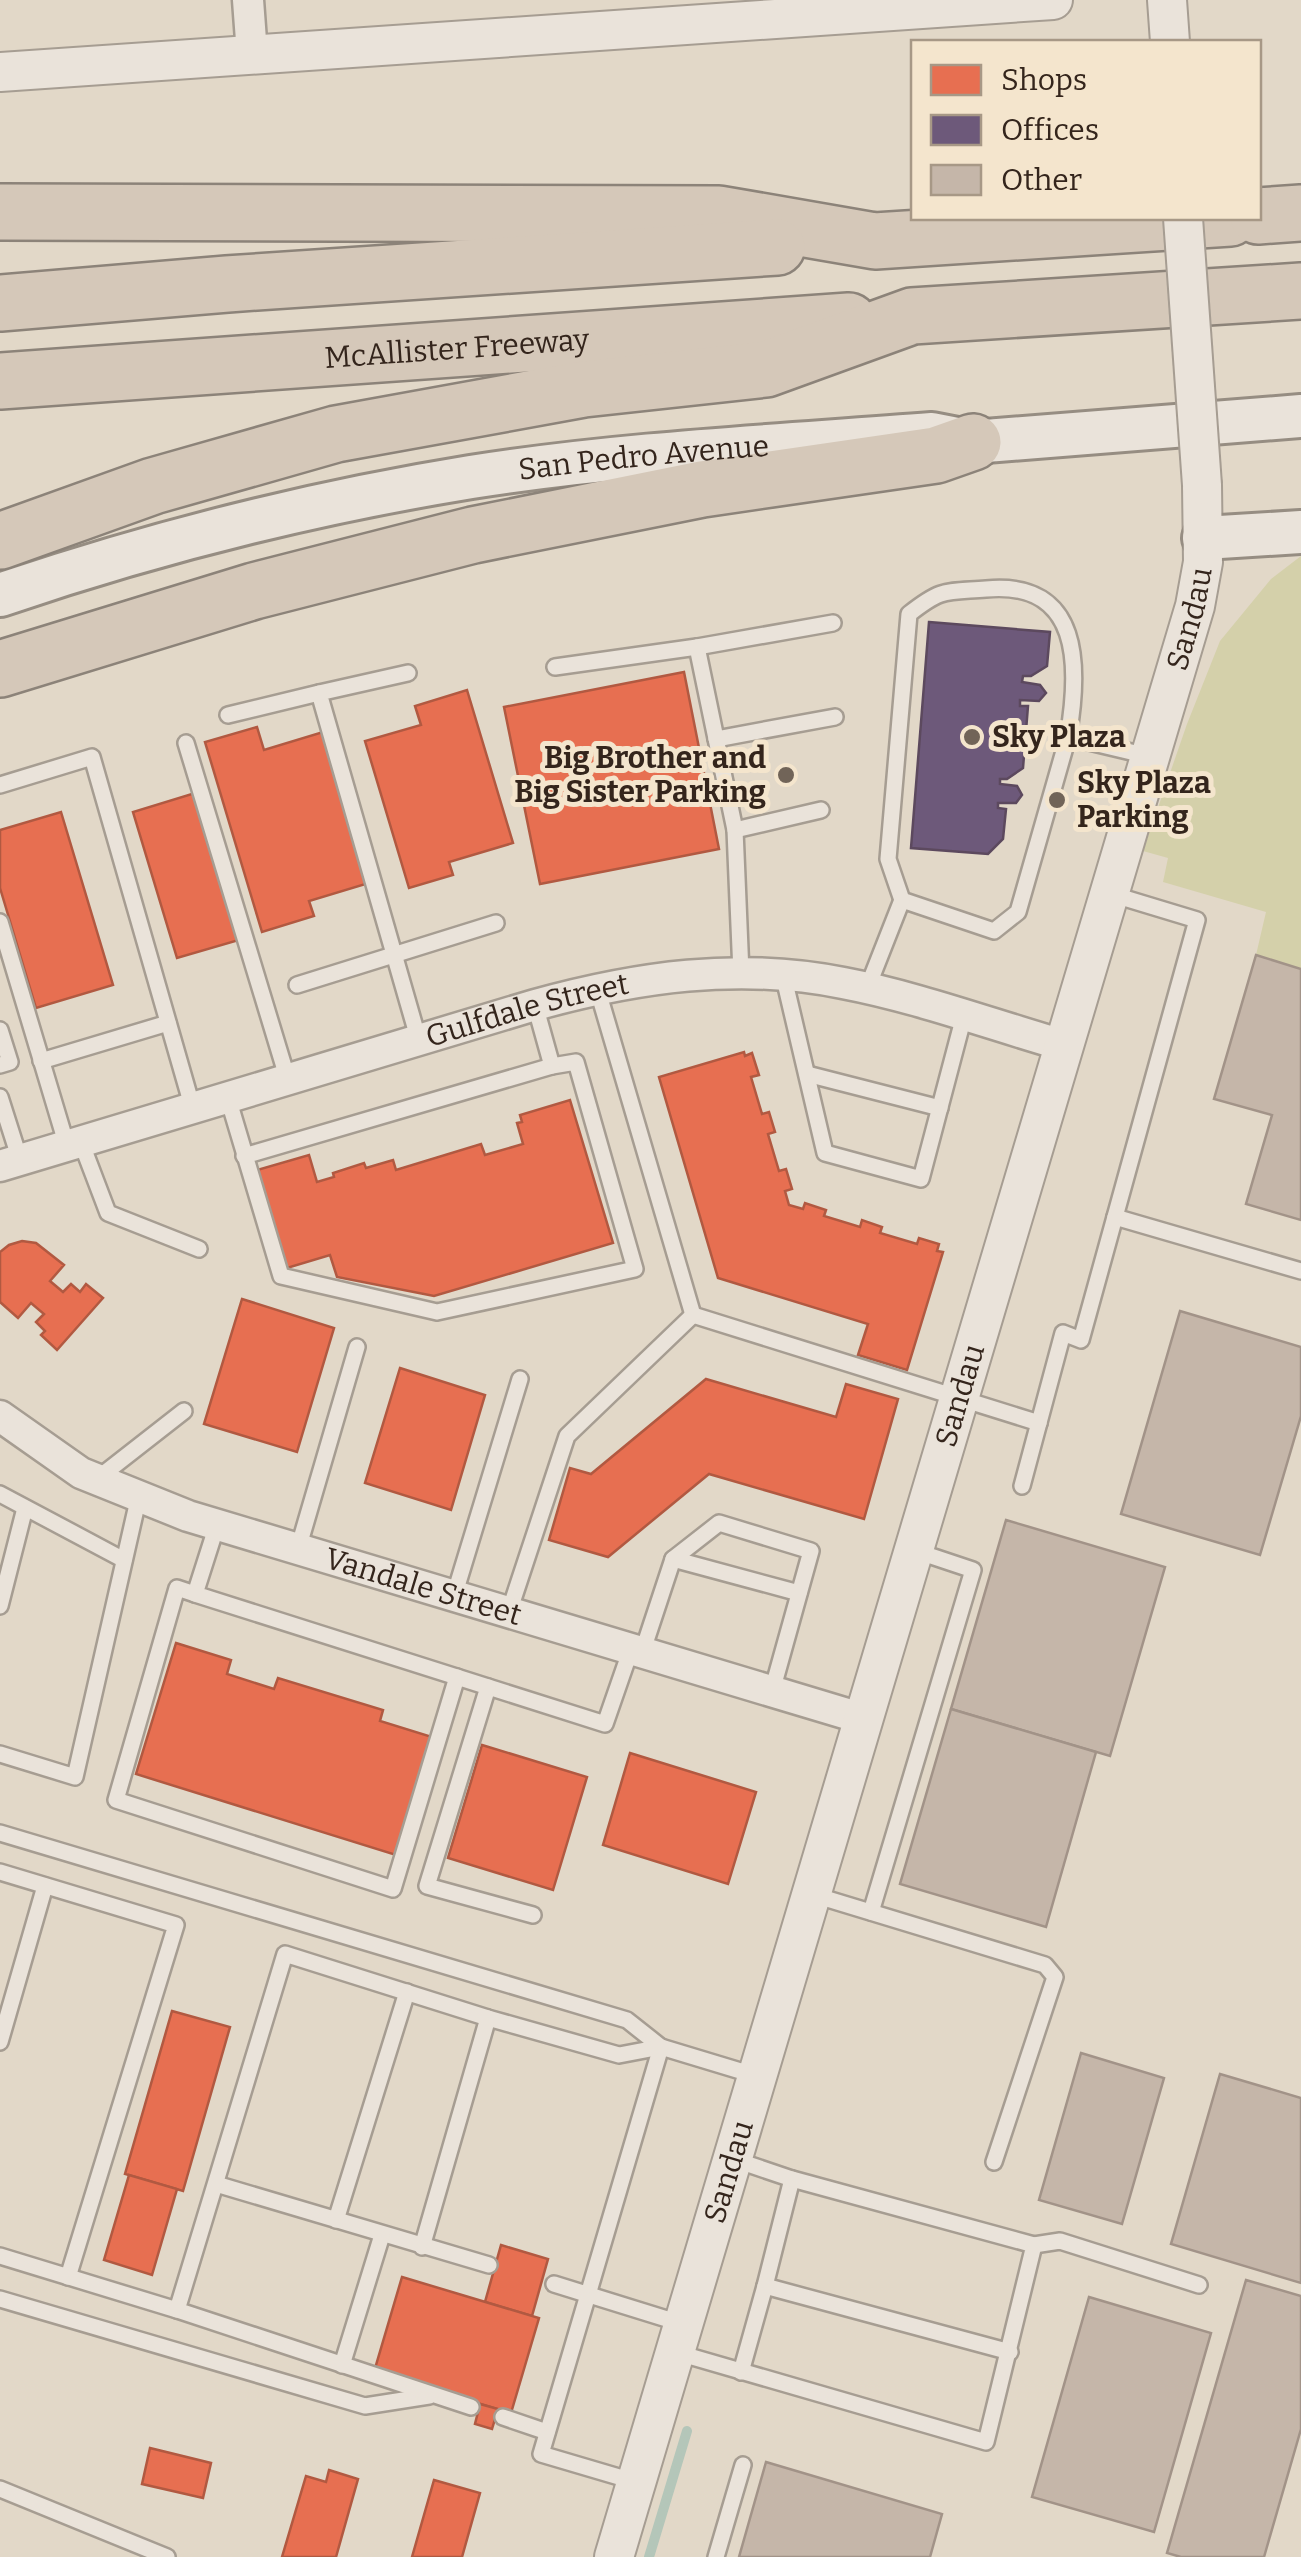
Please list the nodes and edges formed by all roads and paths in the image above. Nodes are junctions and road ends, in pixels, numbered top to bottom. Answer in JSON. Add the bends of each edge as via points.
{"nodes":[{"id":1,"x":248,"y":0,"type":"edge"},
{"id":2,"x":1053,"y":0,"type":"edge"},
{"id":3,"x":981,"y":2,"type":"edge"},
{"id":4,"x":903,"y":4,"type":"edge"},
{"id":5,"x":697,"y":12,"type":"edge"},
{"id":6,"x":252,"y":54,"type":"junction"},
{"id":7,"x":0,"y":72,"type":"edge"},
{"id":8,"x":0,"y":212,"type":"edge"},
{"id":9,"x":1301,"y":213,"type":"edge"},
{"id":10,"x":1261,"y":216,"type":"edge"},
{"id":11,"x":1182,"y":220,"type":"edge"},
{"id":12,"x":1198,"y":220,"type":"edge"},
{"id":13,"x":875,"y":240,"type":"junction"},
{"id":14,"x":1301,"y":291,"type":"edge"},
{"id":15,"x":0,"y":304,"type":"edge"},
{"id":16,"x":912,"y":316,"type":"junction"},
{"id":17,"x":0,"y":381,"type":"edge"},
{"id":18,"x":1301,"y":416,"type":"edge"},
{"id":19,"x":973,"y":442,"type":"junction"},
{"id":20,"x":1301,"y":532,"type":"edge"},
{"id":21,"x":1204,"y":538,"type":"junction"},
{"id":22,"x":0,"y":541,"type":"edge"},
{"id":23,"x":0,"y":595,"type":"edge"},
{"id":24,"x":833,"y":624,"type":"dead end"},
{"id":25,"x":697,"y":647,"type":"junction"},
{"id":26,"x":556,"y":667,"type":"dead end"},
{"id":27,"x":0,"y":669,"type":"edge"},
{"id":28,"x":408,"y":673,"type":"dead end"},
{"id":29,"x":319,"y":693,"type":"junction"},
{"id":30,"x":228,"y":714,"type":"dead end"},
{"id":31,"x":835,"y":717,"type":"dead end"},
{"id":32,"x":1068,"y":737,"type":"junction"},
{"id":33,"x":716,"y":739,"type":"junction"},
{"id":34,"x":186,"y":743,"type":"dead end"},
{"id":35,"x":1148,"y":756,"type":"junction"},
{"id":36,"x":0,"y":784,"type":"edge"},
{"id":37,"x":822,"y":810,"type":"dead end"},
{"id":38,"x":734,"y":830,"type":"junction"},
{"id":39,"x":1108,"y":893,"type":"junction"},
{"id":40,"x":902,"y":900,"type":"junction"},
{"id":41,"x":0,"y":922,"type":"edge"},
{"id":42,"x":496,"y":923,"type":"dead end"},
{"id":43,"x":394,"y":954,"type":"junction"},
{"id":44,"x":741,"y":973,"type":"junction"},
{"id":45,"x":783,"y":974,"type":"junction"},
{"id":46,"x":297,"y":985,"type":"dead end"},
{"id":47,"x":598,"y":988,"type":"junction"},
{"id":48,"x":867,"y":989,"type":"junction"},
{"id":49,"x":535,"y":1006,"type":"junction"},
{"id":50,"x":964,"y":1016,"type":"junction"},
{"id":51,"x":168,"y":1023,"type":"junction"},
{"id":52,"x":0,"y":1030,"type":"edge"},
{"id":53,"x":419,"y":1041,"type":"junction"},
{"id":54,"x":1063,"y":1045,"type":"junction"},
{"id":55,"x":41,"y":1061,"type":"junction"},
{"id":56,"x":0,"y":1065,"type":"edge"},
{"id":57,"x":552,"y":1066,"type":"junction"},
{"id":58,"x":807,"y":1074,"type":"junction"},
{"id":59,"x":288,"y":1080,"type":"junction"},
{"id":60,"x":0,"y":1097,"type":"edge"},
{"id":61,"x":228,"y":1098,"type":"junction"},
{"id":62,"x":940,"y":1108,"type":"junction"},
{"id":63,"x":192,"y":1109,"type":"junction"},
{"id":64,"x":74,"y":1144,"type":"junction"},
{"id":65,"x":244,"y":1156,"type":"junction"},
{"id":66,"x":10,"y":1163,"type":"edge"},
{"id":67,"x":1115,"y":1217,"type":"junction"},
{"id":68,"x":199,"y":1249,"type":"dead end"},
{"id":69,"x":1301,"y":1271,"type":"edge"},
{"id":70,"x":693,"y":1316,"type":"junction"},
{"id":71,"x":357,"y":1347,"type":"dead end"},
{"id":72,"x":520,"y":1379,"type":"dead end"},
{"id":73,"x":958,"y":1400,"type":"junction"},
{"id":74,"x":184,"y":1411,"type":"dead end"},
{"id":75,"x":0,"y":1416,"type":"edge"},
{"id":76,"x":1039,"y":1424,"type":"junction"},
{"id":77,"x":98,"y":1479,"type":"junction"},
{"id":78,"x":1022,"y":1486,"type":"dead end"},
{"id":79,"x":0,"y":1494,"type":"edge"},
{"id":80,"x":139,"y":1496,"type":"junction"},
{"id":81,"x":25,"y":1508,"type":"junction"},
{"id":82,"x":217,"y":1525,"type":"junction"},
{"id":83,"x":298,"y":1549,"type":"junction"},
{"id":84,"x":913,"y":1550,"type":"junction"},
{"id":85,"x":124,"y":1560,"type":"junction"},
{"id":86,"x":673,"y":1560,"type":"junction"},
{"id":87,"x":195,"y":1594,"type":"junction"},
{"id":88,"x":799,"y":1594,"type":"junction"},
{"id":89,"x":454,"y":1596,"type":"junction"},
{"id":90,"x":0,"y":1606,"type":"edge"},
{"id":91,"x":508,"y":1612,"type":"junction"},
{"id":92,"x":636,"y":1651,"type":"junction"},
{"id":93,"x":457,"y":1676,"type":"junction"},
{"id":94,"x":488,"y":1686,"type":"junction"},
{"id":95,"x":772,"y":1691,"type":"junction"},
{"id":96,"x":864,"y":1718,"type":"junction"},
{"id":97,"x":0,"y":1754,"type":"edge"},
{"id":98,"x":0,"y":1833,"type":"edge"},
{"id":99,"x":0,"y":1872,"type":"edge"},
{"id":100,"x":45,"y":1886,"type":"junction"},
{"id":101,"x":811,"y":1894,"type":"junction"},
{"id":102,"x":871,"y":1912,"type":"junction"},
{"id":103,"x":533,"y":1916,"type":"dead end"},
{"id":104,"x":407,"y":1992,"type":"junction"},
{"id":105,"x":488,"y":2018,"type":"junction"},
{"id":106,"x":0,"y":2042,"type":"edge"},
{"id":107,"x":661,"y":2047,"type":"junction"},
{"id":108,"x":757,"y":2076,"type":"junction"},
{"id":109,"x":732,"y":2159,"type":"junction"},
{"id":110,"x":994,"y":2162,"type":"dead end"},
{"id":111,"x":792,"y":2179,"type":"junction"},
{"id":112,"x":216,"y":2184,"type":"junction"},
{"id":113,"x":336,"y":2220,"type":"junction"},
{"id":114,"x":382,"y":2235,"type":"junction"},
{"id":115,"x":1034,"y":2245,"type":"junction"},
{"id":116,"x":422,"y":2247,"type":"junction"},
{"id":117,"x":0,"y":2256,"type":"edge"},
{"id":118,"x":489,"y":2265,"type":"dead end"},
{"id":119,"x":68,"y":2276,"type":"junction"},
{"id":120,"x":554,"y":2284,"type":"dead end"},
{"id":121,"x":1200,"y":2285,"type":"dead end"},
{"id":122,"x":765,"y":2286,"type":"junction"},
{"id":123,"x":588,"y":2295,"type":"junction"},
{"id":124,"x":0,"y":2299,"type":"edge"},
{"id":125,"x":177,"y":2310,"type":"junction"},
{"id":126,"x":679,"y":2338,"type":"junction"},
{"id":127,"x":1010,"y":2352,"type":"junction"},
{"id":128,"x":342,"y":2365,"type":"junction"},
{"id":129,"x":741,"y":2372,"type":"junction"},
{"id":130,"x":432,"y":2395,"type":"junction"},
{"id":131,"x":471,"y":2407,"type":"dead end"},
{"id":132,"x":503,"y":2417,"type":"dead end"},
{"id":133,"x":547,"y":2432,"type":"junction"},
{"id":134,"x":742,"y":2465,"type":"dead end"},
{"id":135,"x":636,"y":2482,"type":"junction"},
{"id":136,"x":0,"y":2489,"type":"edge"},
{"id":137,"x":167,"y":2557,"type":"edge"},
{"id":138,"x":614,"y":2557,"type":"edge"},
{"id":139,"x":716,"y":2557,"type":"edge"}],
"edges":[{"from":1,"to":6,"type":"street"},
{"from":2,"to":3,"type":"street"},
{"from":3,"to":4,"type":"street"},
{"from":4,"to":5,"type":"street"},
{"from":5,"to":6,"type":"street"},
{"from":6,"to":7,"type":"street"},
{"from":8,"to":13,"type":"highway","via":[[719,214]]},
{"from":9,"to":10,"type":"highway"},
{"from":11,"to":21,"type":"street","name":"Sandau","bridge":true},
{"from":12,"to":13,"type":"highway"},
{"from":13,"to":15,"type":"highway"},
{"from":14,"to":16,"type":"highway","name":"McAllister Freeway"},
{"from":16,"to":17,"type":"highway","name":"McAllister Freeway"},
{"from":16,"to":22,"type":"highway","via":[[766,370],[565,392],[336,434],[153,486]]},
{"from":18,"to":19,"type":"main road","name":"San Pedro Avenue"},
{"from":19,"to":23,"type":"main road","name":"San Pedro Avenue","via":[[932,434],[678,452],[472,477],[185,539]]},
{"from":19,"to":27,"type":"highway","via":[[936,456],[702,489],[458,538],[202,606]]},
{"from":20,"to":21,"type":"main road"},
{"from":21,"to":35,"type":"street","name":"Sandau","via":[[1195,606]]},
{"from":24,"to":25,"type":"lane"},
{"from":25,"to":26,"type":"lane"},
{"from":25,"to":33,"type":"lane"},
{"from":28,"to":29,"type":"lane"},
{"from":29,"to":30,"type":"lane"},
{"from":29,"to":43,"type":"lane"},
{"from":31,"to":33,"type":"lane"},
{"from":32,"to":35,"type":"lane"},
{"from":32,"to":40,"type":"lane","via":[[1018,912],[994,931]]},
{"from":32,"to":40,"type":"lane","via":[[1073,647],[1054,606],[1015,586],[936,593],[909,614],[888,860]]},
{"from":33,"to":38,"type":"lane"},
{"from":34,"to":59,"type":"lane"},
{"from":35,"to":39,"type":"street","name":"Sandau"},
{"from":36,"to":51,"type":"lane","via":[[92,757]]},
{"from":37,"to":38,"type":"lane"},
{"from":38,"to":44,"type":"lane"},
{"from":39,"to":54,"type":"street","name":"Sandau"},
{"from":39,"to":67,"type":"lane","via":[[1197,920]]},
{"from":40,"to":48,"type":"lane"},
{"from":41,"to":55,"type":"lane"},
{"from":42,"to":43,"type":"lane"},
{"from":43,"to":46,"type":"lane"},
{"from":43,"to":53,"type":"lane"},
{"from":44,"to":45,"type":"street","name":"Gulfdale Street"},
{"from":44,"to":47,"type":"street","name":"Gulfdale Street"},
{"from":45,"to":48,"type":"street","name":"Gulfdale Street"},
{"from":45,"to":58,"type":"lane"},
{"from":47,"to":49,"type":"street","name":"Gulfdale Street"},
{"from":47,"to":70,"type":"lane"},
{"from":48,"to":50,"type":"street","name":"Gulfdale Street"},
{"from":49,"to":53,"type":"street","name":"Gulfdale Street"},
{"from":49,"to":57,"type":"lane"},
{"from":50,"to":54,"type":"street","name":"Gulfdale Street"},
{"from":50,"to":62,"type":"lane"},
{"from":51,"to":55,"type":"lane"},
{"from":51,"to":63,"type":"lane"},
{"from":52,"to":56,"type":"lane","via":[[10,1062]]},
{"from":53,"to":59,"type":"street","name":"Gulfdale Street"},
{"from":54,"to":73,"type":"street","name":"Sandau"},
{"from":55,"to":64,"type":"lane"},
{"from":57,"to":65,"type":"lane"},
{"from":57,"to":65,"type":"lane","via":[[576,1062],[635,1269],[437,1312],[281,1276]]},
{"from":58,"to":62,"type":"lane"},
{"from":58,"to":62,"type":"lane","via":[[825,1153],[921,1179]]},
{"from":59,"to":61,"type":"street","name":"Gulfdale Street"},
{"from":60,"to":66,"type":"lane"},
{"from":61,"to":63,"type":"street","name":"Gulfdale Street"},
{"from":61,"to":65,"type":"lane"},
{"from":63,"to":64,"type":"street","name":"Gulfdale Street"},
{"from":64,"to":66,"type":"street","name":"Gulfdale Street"},
{"from":64,"to":68,"type":"lane","via":[[108,1213]]},
{"from":67,"to":69,"type":"lane"},
{"from":67,"to":76,"type":"lane","via":[[1081,1340],[1063,1333]]},
{"from":70,"to":73,"type":"lane"},
{"from":70,"to":91,"type":"lane","via":[[566,1436]]},
{"from":71,"to":83,"type":"lane"},
{"from":72,"to":89,"type":"lane"},
{"from":73,"to":76,"type":"lane"},
{"from":73,"to":84,"type":"street","name":"Sandau"},
{"from":74,"to":77,"type":"lane"},
{"from":75,"to":77,"type":"street","name":"Vandale Street"},
{"from":76,"to":78,"type":"lane"},
{"from":77,"to":80,"type":"street","name":"Vandale Street"},
{"from":79,"to":81,"type":"lane"},
{"from":80,"to":82,"type":"street","name":"Vandale Street"},
{"from":80,"to":85,"type":"lane"},
{"from":81,"to":85,"type":"lane"},
{"from":81,"to":90,"type":"lane"},
{"from":82,"to":83,"type":"street","name":"Vandale Street"},
{"from":82,"to":87,"type":"lane"},
{"from":83,"to":89,"type":"street","name":"Vandale Street"},
{"from":84,"to":96,"type":"street","name":"Sandau"},
{"from":84,"to":102,"type":"lane","via":[[972,1570]]},
{"from":85,"to":97,"type":"lane","via":[[74,1777]]},
{"from":86,"to":88,"type":"lane"},
{"from":86,"to":88,"type":"lane","via":[[719,1523],[811,1551]]},
{"from":86,"to":92,"type":"lane"},
{"from":87,"to":93,"type":"lane"},
{"from":87,"to":93,"type":"lane","via":[[177,1588],[116,1800],[393,1890]]},
{"from":88,"to":95,"type":"lane"},
{"from":89,"to":91,"type":"street","name":"Vandale Street"},
{"from":91,"to":92,"type":"street","name":"Vandale Street"},
{"from":92,"to":94,"type":"lane","via":[[605,1724]]},
{"from":92,"to":95,"type":"street","name":"Vandale Street"},
{"from":93,"to":94,"type":"lane"},
{"from":94,"to":103,"type":"lane","via":[[428,1886]]},
{"from":95,"to":96,"type":"street","name":"Vandale Street"},
{"from":96,"to":101,"type":"street","name":"Sandau"},
{"from":98,"to":107,"type":"lane","via":[[627,2020]]},
{"from":99,"to":100,"type":"lane"},
{"from":100,"to":106,"type":"lane"},
{"from":100,"to":119,"type":"lane","via":[[176,1926]]},
{"from":101,"to":102,"type":"lane"},
{"from":101,"to":108,"type":"street","name":"Sandau"},
{"from":102,"to":110,"type":"lane","via":[[1045,1965],[1054,1977]]},
{"from":104,"to":105,"type":"lane"},
{"from":104,"to":112,"type":"lane","via":[[285,1954]]},
{"from":104,"to":113,"type":"lane"},
{"from":105,"to":107,"type":"lane","via":[[619,2055]]},
{"from":105,"to":116,"type":"lane"},
{"from":107,"to":108,"type":"lane"},
{"from":107,"to":123,"type":"lane"},
{"from":108,"to":109,"type":"street","name":"Sandau"},
{"from":109,"to":111,"type":"lane"},
{"from":109,"to":126,"type":"street","name":"Sandau"},
{"from":111,"to":115,"type":"lane"},
{"from":111,"to":122,"type":"lane"},
{"from":112,"to":113,"type":"lane"},
{"from":112,"to":125,"type":"lane"},
{"from":113,"to":114,"type":"lane"},
{"from":114,"to":116,"type":"lane"},
{"from":114,"to":128,"type":"lane"},
{"from":115,"to":121,"type":"lane","via":[[1060,2242]]},
{"from":115,"to":127,"type":"lane"},
{"from":116,"to":118,"type":"lane"},
{"from":117,"to":119,"type":"lane"},
{"from":119,"to":125,"type":"lane"},
{"from":120,"to":123,"type":"lane"},
{"from":122,"to":127,"type":"lane"},
{"from":122,"to":129,"type":"lane"},
{"from":123,"to":126,"type":"lane"},
{"from":123,"to":133,"type":"lane"},
{"from":124,"to":130,"type":"lane","via":[[365,2406]]},
{"from":125,"to":128,"type":"lane"},
{"from":126,"to":129,"type":"lane"},
{"from":126,"to":135,"type":"street","name":"Sandau"},
{"from":127,"to":129,"type":"lane","via":[[986,2442]]},
{"from":128,"to":130,"type":"lane"},
{"from":130,"to":131,"type":"lane"},
{"from":132,"to":133,"type":"lane"},
{"from":133,"to":135,"type":"lane","via":[[541,2454]]},
{"from":134,"to":139,"type":"lane"},
{"from":135,"to":138,"type":"street","name":"Sandau"},
{"from":136,"to":137,"type":"lane"}]}
